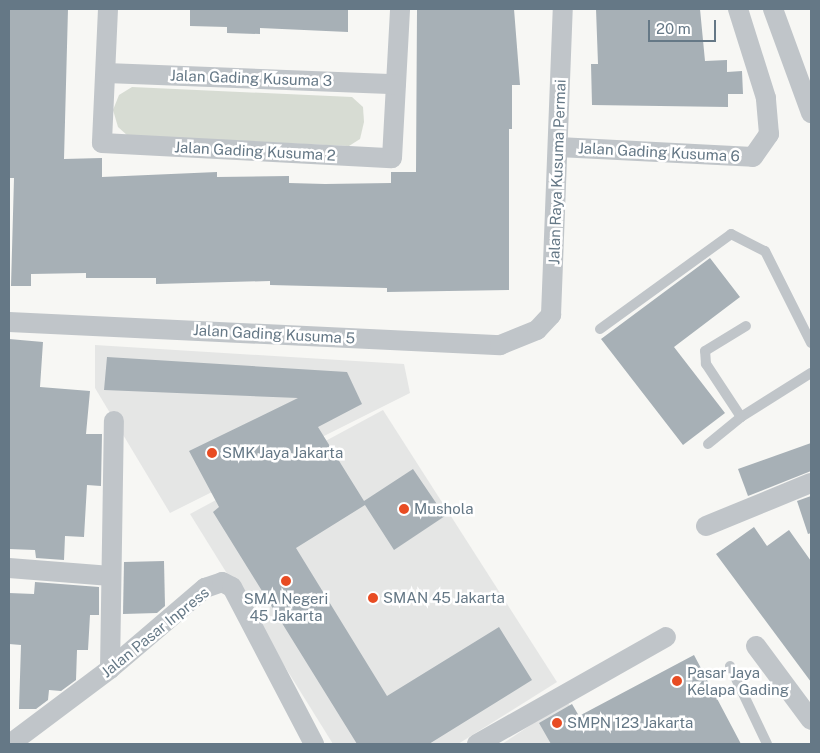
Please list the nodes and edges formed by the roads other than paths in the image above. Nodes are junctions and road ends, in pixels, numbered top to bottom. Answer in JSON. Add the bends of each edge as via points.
{"nodes":[{"id":1,"x":108,"y":9,"type":"edge"},
{"id":2,"x":400,"y":9,"type":"edge"},
{"id":3,"x":563,"y":9,"type":"edge"},
{"id":4,"x":738,"y":9,"type":"edge"},
{"id":5,"x":773,"y":9,"type":"edge"},
{"id":6,"x":106,"y":73,"type":"junction"},
{"id":7,"x":396,"y":84,"type":"junction"},
{"id":8,"x":811,"y":113,"type":"edge"},
{"id":9,"x":558,"y":146,"type":"junction"},
{"id":10,"x":9,"y":322,"type":"edge"},
{"id":11,"x":746,"y":326,"type":"dead end"},
{"id":12,"x":600,"y":329,"type":"dead end"},
{"id":13,"x":536,"y":330,"type":"joint"},
{"id":14,"x":811,"y":343,"type":"edge"},
{"id":15,"x":811,"y":373,"type":"edge"},
{"id":16,"x":740,"y":416,"type":"junction"},
{"id":17,"x":114,"y":421,"type":"dead end"},
{"id":18,"x":708,"y":444,"type":"dead end"},
{"id":19,"x":811,"y":483,"type":"edge"},
{"id":20,"x":706,"y":526,"type":"dead end"},
{"id":21,"x":9,"y":568,"type":"edge"},
{"id":22,"x":111,"y":576,"type":"junction"},
{"id":23,"x":666,"y":637,"type":"dead end"},
{"id":24,"x":756,"y":646,"type":"dead end"},
{"id":25,"x":730,"y":666,"type":"dead end"},
{"id":26,"x":110,"y":669,"type":"junction"},
{"id":27,"x":811,"y":720,"type":"edge"},
{"id":28,"x":10,"y":744,"type":"edge"},
{"id":29,"x":314,"y":744,"type":"edge"},
{"id":30,"x":477,"y":744,"type":"edge"},
{"id":31,"x":767,"y":744,"type":"edge"}],
"edges":[{"from":1,"to":6,"type":"street","name":"Jalan Gading Kusuma 2"},
{"from":2,"to":7,"type":"street","name":"Jalan Gading Kusuma 2"},
{"from":3,"to":9,"type":"street","name":"Jalan Raya Kusuma Permai"},
{"from":4,"to":9,"type":"street","name":"Jalan Gading Kusuma 6","via":[[766,98],[769,134],[753,157]]},
{"from":5,"to":8,"type":"street"},
{"from":6,"to":7,"type":"street","name":"Jalan Gading Kusuma 3"},
{"from":6,"to":7,"type":"street","name":"Jalan Gading Kusuma 2","via":[[102,143],[392,158]]},
{"from":9,"to":13,"type":"street","name":"Jalan Raya Kusuma Permai","via":[[551,315]]},
{"from":10,"to":13,"type":"street","name":"Jalan Gading Kusuma 5","via":[[500,345]]},
{"from":11,"to":16,"type":"lane","via":[[705,352],[706,364]]},
{"from":12,"to":14,"type":"lane","via":[[731,234],[765,251]]},
{"from":15,"to":16,"type":"lane"},
{"from":16,"to":18,"type":"lane"},
{"from":17,"to":22,"type":"street"},
{"from":19,"to":20,"type":"street"},
{"from":21,"to":22,"type":"street"},
{"from":22,"to":26,"type":"street"},
{"from":23,"to":30,"type":"street"},
{"from":24,"to":27,"type":"street"},
{"from":25,"to":31,"type":"lane"},
{"from":26,"to":28,"type":"street","name":"Jalan Pasar Inpress"},
{"from":26,"to":29,"type":"street","name":"Jalan Pasar Inpress","via":[[205,588],[222,582],[232,587]]}]}
